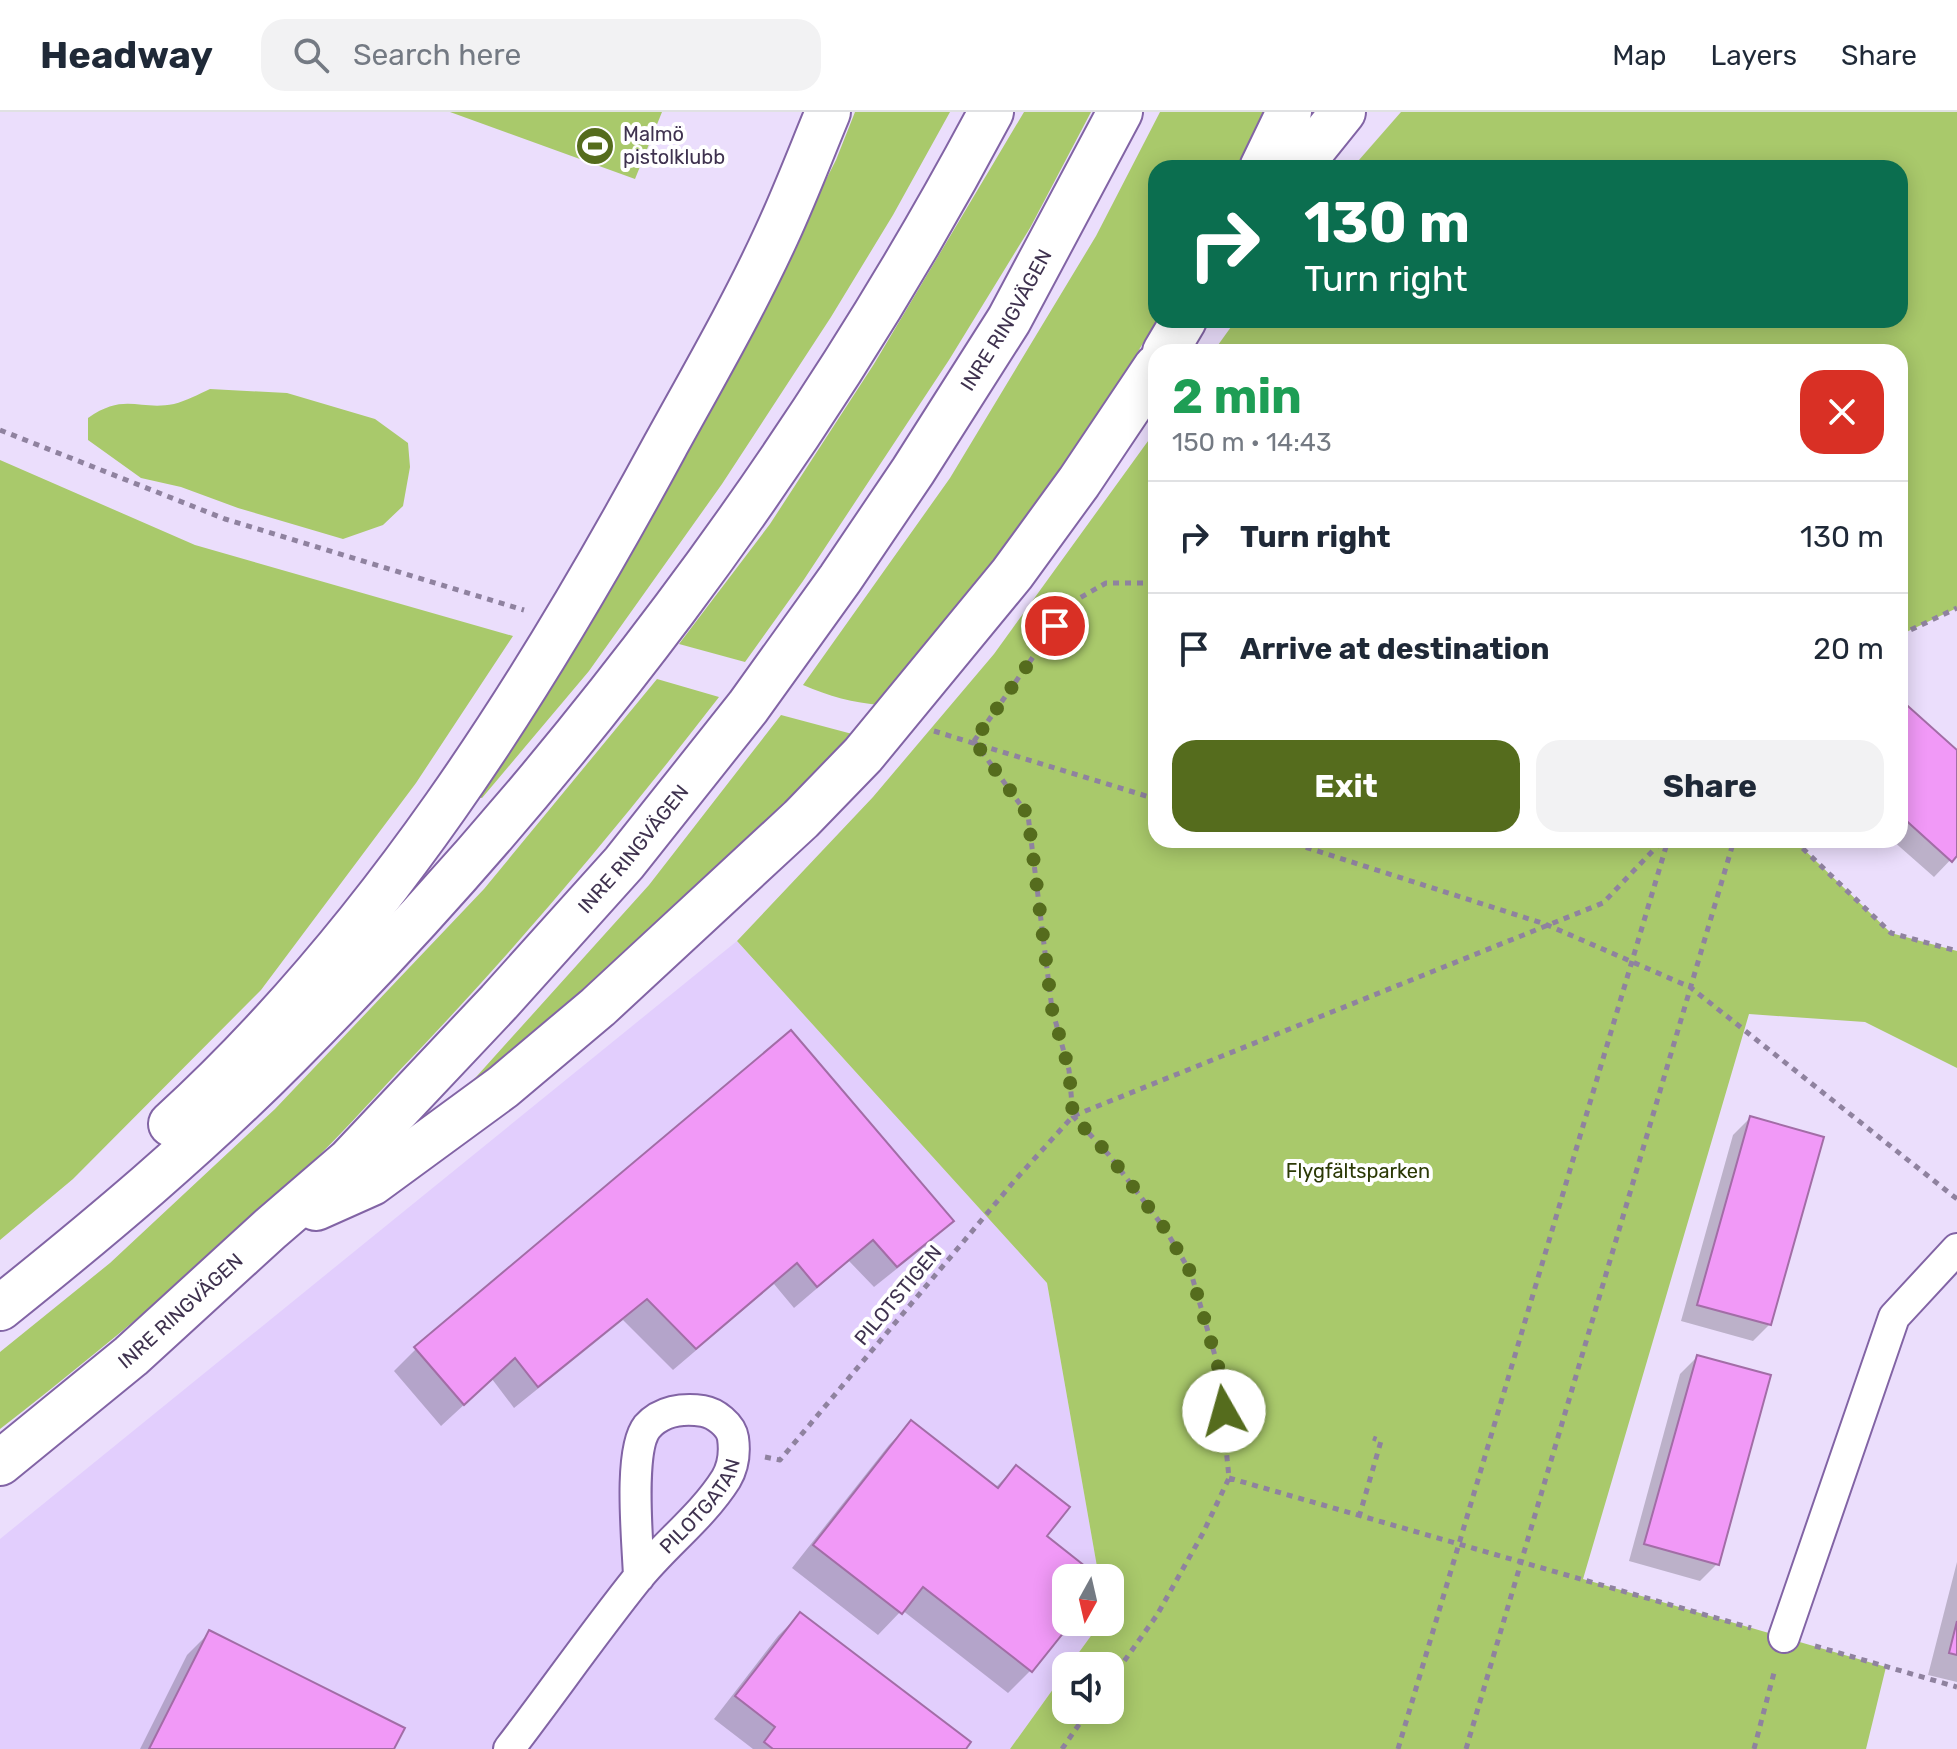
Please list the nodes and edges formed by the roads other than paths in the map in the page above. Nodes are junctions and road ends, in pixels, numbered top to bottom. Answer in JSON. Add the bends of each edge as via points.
{"nodes":[{"id":1,"x":991,"y":112,"type":"edge"},
{"id":2,"x":1120,"y":112,"type":"edge"},
{"id":3,"x":1289,"y":112,"type":"edge"},
{"id":4,"x":1343,"y":112,"type":"edge"},
{"id":5,"x":825,"y":118,"type":"edge"},
{"id":6,"x":1266,"y":160,"type":"edge"},
{"id":7,"x":1304,"y":160,"type":"edge"},
{"id":8,"x":1148,"y":379,"type":"edge"},
{"id":9,"x":270,"y":1229,"type":"junction"},
{"id":10,"x":1957,"y":1249,"type":"edge"},
{"id":11,"x":69,"y":1252,"type":"junction"},
{"id":12,"x":0,"y":1308,"type":"edge"},
{"id":13,"x":0,"y":1463,"type":"edge"},
{"id":14,"x":639,"y":1577,"type":"junction"},
{"id":15,"x":1784,"y":1637,"type":"road end"},
{"id":16,"x":509,"y":1749,"type":"edge"}],
"edges":[{"from":1,"to":11,"type":"highway","via":[[855,349],[781,460],[581,730],[449,885],[288,1055]]},
{"from":2,"to":9,"type":"highway","name":"INRE RINGVÄGEN","via":[[1009,320],[840,579],[748,707],[624,863],[499,1002],[349,1161]]},
{"from":3,"to":6,"type":"highway"},
{"from":4,"to":7,"type":"highway"},
{"from":5,"to":11,"type":"highway","via":[[776,236],[650,474],[495,733],[392,879],[318,972],[252,1044],[105,1184]]},
{"from":8,"to":9,"type":"highway","via":[[1012,574],[863,755],[801,819],[598,1007],[503,1087],[372,1183]]},
{"from":9,"to":13,"type":"highway","name":"INRE RINGVÄGEN","via":[[131,1356]]},
{"from":10,"to":15,"type":"street","via":[[1894,1317]]},
{"from":11,"to":12,"type":"highway"},
{"from":14,"to":14,"type":"street","name":"PILOTGATAN","via":[[700,1513],[733,1463],[728,1426],[707,1412],[679,1410],[647,1428],[638,1451]]},
{"from":14,"to":16,"type":"street","name":"PILOTGATAN"}]}
